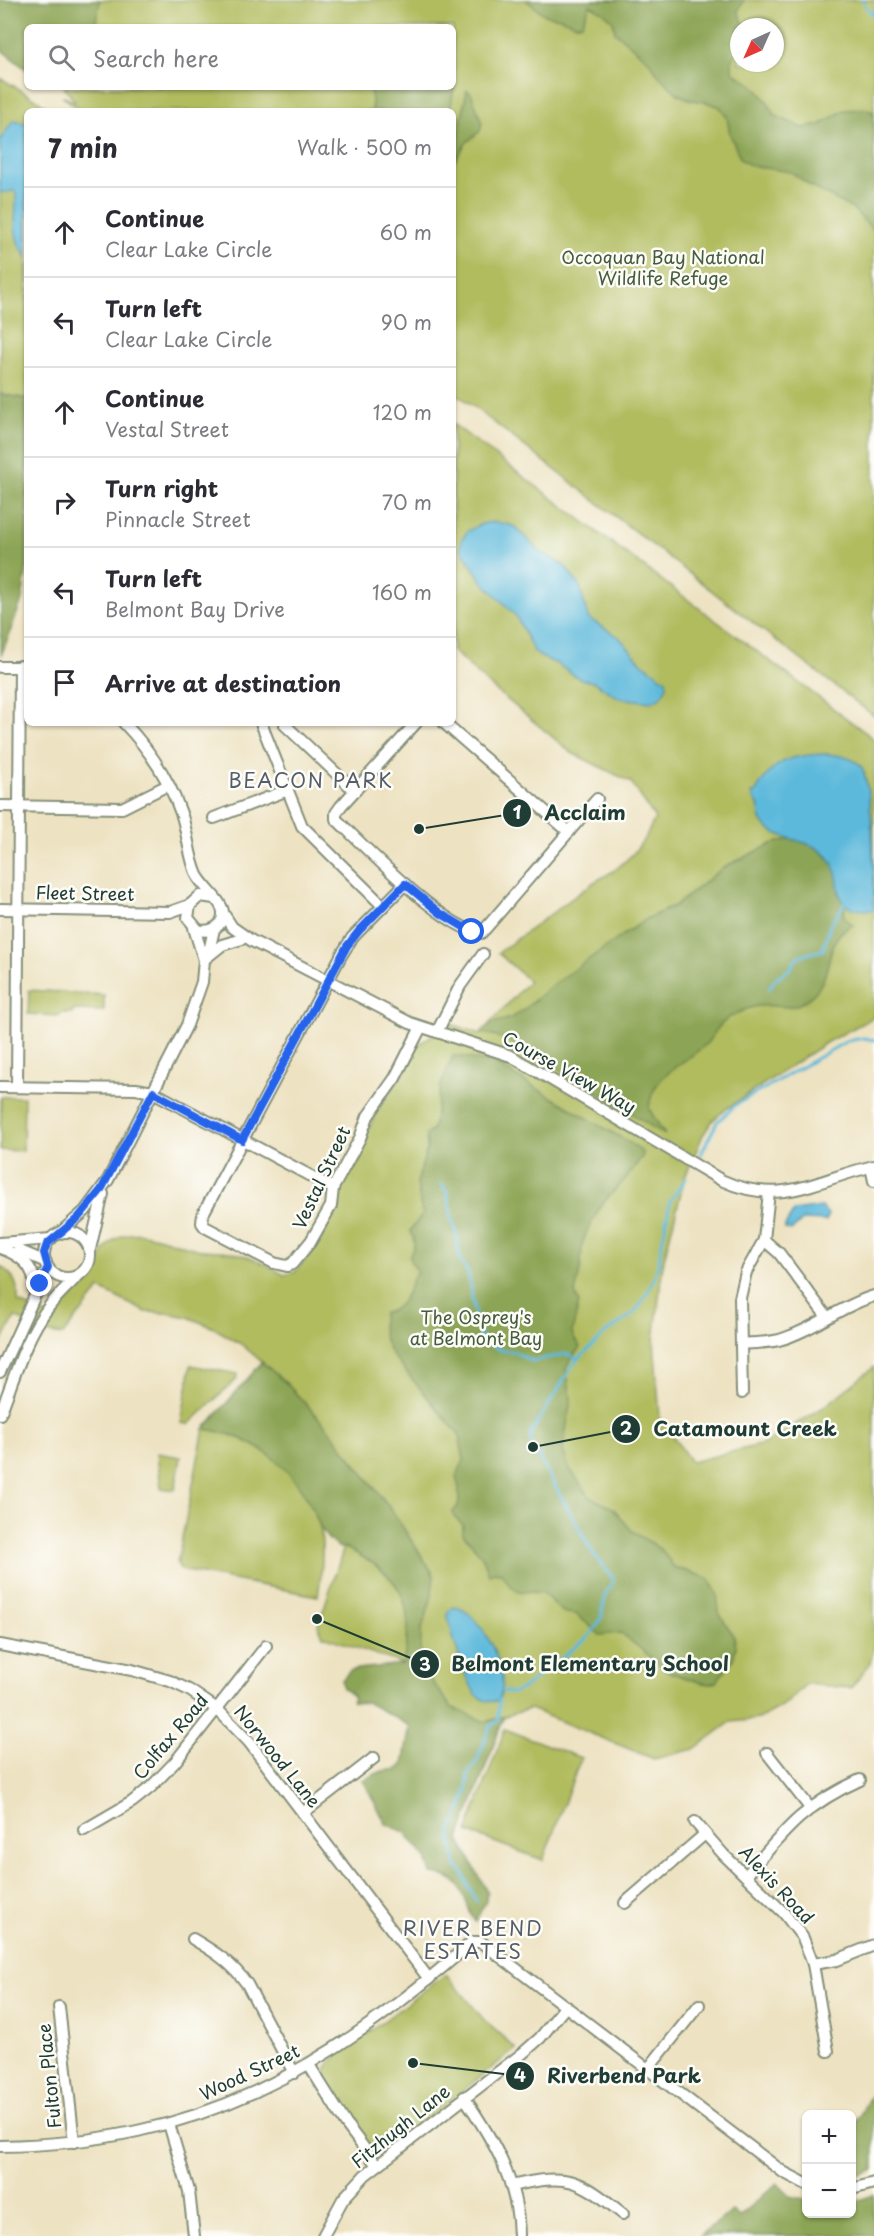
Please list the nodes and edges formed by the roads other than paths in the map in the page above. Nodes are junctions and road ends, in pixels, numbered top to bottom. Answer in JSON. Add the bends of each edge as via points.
{"nodes":[{"id":1,"x":0,"y":667,"type":"edge"},
{"id":2,"x":23,"y":667,"type":"edge"},
{"id":3,"x":127,"y":726,"type":"edge"},
{"id":4,"x":262,"y":726,"type":"edge"},
{"id":5,"x":283,"y":726,"type":"edge"},
{"id":6,"x":289,"y":726,"type":"edge"},
{"id":7,"x":413,"y":726,"type":"edge"},
{"id":8,"x":447,"y":726,"type":"edge"},
{"id":9,"x":266,"y":735,"type":"junction"},
{"id":10,"x":168,"y":785,"type":"junction"},
{"id":11,"x":288,"y":790,"type":"junction"},
{"id":12,"x":355,"y":791,"type":"junction"},
{"id":13,"x":597,"y":799,"type":"dead end"},
{"id":14,"x":0,"y":806,"type":"edge"},
{"id":15,"x":19,"y":806,"type":"junction"},
{"id":16,"x":214,"y":818,"type":"dead end"},
{"id":17,"x":569,"y":832,"type":"junction"},
{"id":18,"x":197,"y":873,"type":"junction"},
{"id":19,"x":405,"y":884,"type":"junction"},
{"id":20,"x":214,"y":898,"type":"junction"},
{"id":21,"x":192,"y":902,"type":"junction"},
{"id":22,"x":383,"y":906,"type":"junction"},
{"id":23,"x":0,"y":909,"type":"edge"},
{"id":24,"x":18,"y":910,"type":"junction"},
{"id":25,"x":170,"y":912,"type":"junction"},
{"id":26,"x":223,"y":913,"type":"junction"},
{"id":27,"x":192,"y":925,"type":"junction"},
{"id":28,"x":215,"y":928,"type":"junction"},
{"id":29,"x":247,"y":940,"type":"junction"},
{"id":30,"x":483,"y":954,"type":"dead end"},
{"id":31,"x":204,"y":960,"type":"junction"},
{"id":32,"x":327,"y":981,"type":"junction"},
{"id":33,"x":421,"y":1027,"type":"junction"},
{"id":34,"x":437,"y":1032,"type":"junction"},
{"id":35,"x":0,"y":1087,"type":"edge"},
{"id":36,"x":16,"y":1087,"type":"junction"},
{"id":37,"x":153,"y":1092,"type":"junction"},
{"id":38,"x":242,"y":1140,"type":"junction"},
{"id":39,"x":872,"y":1166,"type":"edge"},
{"id":40,"x":108,"y":1180,"type":"junction"},
{"id":41,"x":874,"y":1181,"type":"edge"},
{"id":42,"x":333,"y":1188,"type":"junction"},
{"id":43,"x":769,"y":1192,"type":"junction"},
{"id":44,"x":56,"y":1236,"type":"junction"},
{"id":45,"x":764,"y":1240,"type":"junction"},
{"id":46,"x":0,"y":1245,"type":"edge"},
{"id":47,"x":90,"y":1250,"type":"junction"},
{"id":48,"x":47,"y":1265,"type":"junction"},
{"id":49,"x":80,"y":1274,"type":"junction"},
{"id":50,"x":874,"y":1296,"type":"edge"},
{"id":51,"x":32,"y":1302,"type":"junction"},
{"id":52,"x":827,"y":1317,"type":"junction"},
{"id":53,"x":741,"y":1344,"type":"junction"},
{"id":54,"x":0,"y":1372,"type":"edge"},
{"id":55,"x":742,"y":1393,"type":"dead end"},
{"id":56,"x":0,"y":1414,"type":"edge"},
{"id":57,"x":0,"y":1645,"type":"edge"},
{"id":58,"x":266,"y":1646,"type":"dead end"},
{"id":59,"x":217,"y":1709,"type":"junction"},
{"id":60,"x":767,"y":1754,"type":"dead end"},
{"id":61,"x":375,"y":1758,"type":"dead end"},
{"id":62,"x":860,"y":1780,"type":"dead end"},
{"id":63,"x":810,"y":1808,"type":"junction"},
{"id":64,"x":303,"y":1813,"type":"junction"},
{"id":65,"x":695,"y":1822,"type":"dead end"},
{"id":66,"x":84,"y":1830,"type":"dead end"},
{"id":67,"x":705,"y":1834,"type":"junction"},
{"id":68,"x":746,"y":1876,"type":"junction"},
{"id":69,"x":625,"y":1903,"type":"dead end"},
{"id":70,"x":193,"y":1939,"type":"dead end"},
{"id":71,"x":874,"y":1946,"type":"edge"},
{"id":72,"x":813,"y":1964,"type":"junction"},
{"id":73,"x":429,"y":1979,"type":"junction"},
{"id":74,"x":699,"y":2005,"type":"dead end"},
{"id":75,"x":566,"y":2006,"type":"junction"},
{"id":76,"x":60,"y":2007,"type":"dead end"},
{"id":77,"x":828,"y":2051,"type":"dead end"},
{"id":78,"x":309,"y":2065,"type":"junction"},
{"id":79,"x":648,"y":2069,"type":"junction"},
{"id":80,"x":294,"y":2073,"type":"junction"},
{"id":81,"x":464,"y":2097,"type":"junction"},
{"id":82,"x":169,"y":2124,"type":"junction"},
{"id":83,"x":74,"y":2142,"type":"junction"},
{"id":84,"x":0,"y":2146,"type":"edge"},
{"id":85,"x":376,"y":2164,"type":"junction"},
{"id":86,"x":802,"y":2182,"type":"edge"},
{"id":87,"x":874,"y":2183,"type":"edge"},
{"id":88,"x":511,"y":2186,"type":"junction"},
{"id":89,"x":856,"y":2188,"type":"edge"},
{"id":90,"x":623,"y":2214,"type":"dead end"},
{"id":91,"x":194,"y":2236,"type":"edge"},
{"id":92,"x":322,"y":2236,"type":"edge"},
{"id":93,"x":519,"y":2236,"type":"edge"}],
"edges":[{"from":1,"to":2,"type":"street"},
{"from":2,"to":15,"type":"street"},
{"from":3,"to":10,"type":"street"},
{"from":4,"to":9,"type":"street"},
{"from":5,"to":9,"type":"street"},
{"from":6,"to":12,"type":"street"},
{"from":7,"to":12,"type":"street"},
{"from":8,"to":17,"type":"street"},
{"from":9,"to":11,"type":"street"},
{"from":10,"to":15,"type":"street","via":[[122,808]]},
{"from":10,"to":18,"type":"street","via":[[182,817]]},
{"from":11,"to":16,"type":"street"},
{"from":11,"to":22,"type":"street","via":[[306,832]]},
{"from":12,"to":19,"type":"street","via":[[336,813],[336,819]]},
{"from":13,"to":17,"type":"street"},
{"from":14,"to":15,"type":"street"},
{"from":15,"to":24,"type":"street"},
{"from":17,"to":19,"type":"street","via":[[481,933],[472,932],[440,913]]},
{"from":18,"to":20,"type":"street"},
{"from":18,"to":21,"type":"street"},
{"from":19,"to":22,"type":"street","name":"Vestal Street"},
{"from":20,"to":21,"type":"street","via":[[203,896]]},
{"from":20,"to":26,"type":"street"},
{"from":21,"to":25,"type":"street","name":"Fleet Street"},
{"from":21,"to":27,"type":"street","via":[[187,911]]},
{"from":22,"to":32,"type":"street","name":"Vestal Street","via":[[352,938]]},
{"from":23,"to":24,"type":"street","name":"Fleet Street"},
{"from":24,"to":25,"type":"street","name":"Fleet Street"},
{"from":24,"to":36,"type":"street"},
{"from":25,"to":27,"type":"street","name":"Fleet Street"},
{"from":26,"to":28,"type":"street"},
{"from":26,"to":29,"type":"street","name":"Course View Way"},
{"from":27,"to":28,"type":"street","via":[[205,931]]},
{"from":27,"to":31,"type":"street"},
{"from":28,"to":29,"type":"street","name":"Course View Way"},
{"from":28,"to":31,"type":"street"},
{"from":29,"to":31,"type":"street","via":[[222,945]]},
{"from":29,"to":32,"type":"street","name":"Course View Way"},
{"from":30,"to":34,"type":"street","via":[[460,986]]},
{"from":31,"to":37,"type":"street","via":[[194,1010]]},
{"from":32,"to":33,"type":"street","name":"Course View Way"},
{"from":32,"to":38,"type":"street","name":"Vestal Street"},
{"from":33,"to":34,"type":"street","name":"Course View Way"},
{"from":33,"to":42,"type":"street","name":"Vestal Street","via":[[395,1078],[372,1110]]},
{"from":34,"to":43,"type":"street","name":"Course View Way","via":[[511,1056],[721,1180]]},
{"from":35,"to":36,"type":"street"},
{"from":36,"to":37,"type":"street"},
{"from":37,"to":38,"type":"street"},
{"from":37,"to":40,"type":"street"},
{"from":38,"to":42,"type":"street"},
{"from":38,"to":42,"type":"street","name":"Vestal Street","via":[[201,1218],[211,1231],[287,1266],[311,1241],[331,1206]]},
{"from":39,"to":41,"type":"street"},
{"from":39,"to":43,"type":"street","name":"Course View Way","via":[[797,1190]]},
{"from":40,"to":44,"type":"street","via":[[85,1210]]},
{"from":40,"to":47,"type":"street"},
{"from":43,"to":45,"type":"street"},
{"from":44,"to":46,"type":"street"},
{"from":44,"to":47,"type":"street","via":[[70,1232],[79,1235]]},
{"from":44,"to":48,"type":"street","via":[[45,1248]]},
{"from":45,"to":52,"type":"street","via":[[779,1253]]},
{"from":45,"to":53,"type":"street","via":[[741,1286]]},
{"from":46,"to":48,"type":"street"},
{"from":46,"to":51,"type":"street","via":[[15,1253],[30,1269],[35,1280]]},
{"from":47,"to":49,"type":"street","via":[[90,1261]]},
{"from":48,"to":49,"type":"street","via":[[62,1278]]},
{"from":48,"to":51,"type":"street"},
{"from":49,"to":56,"type":"street","via":[[40,1319]]},
{"from":50,"to":52,"type":"street"},
{"from":51,"to":54,"type":"street"},
{"from":52,"to":53,"type":"street","via":[[777,1341]]},
{"from":53,"to":55,"type":"street"},
{"from":57,"to":59,"type":"street","name":"Norwood Lane","via":[[147,1674],[189,1690]]},
{"from":58,"to":59,"type":"street","name":"Colfax Road"},
{"from":59,"to":64,"type":"street","name":"Norwood Lane","via":[[249,1742]]},
{"from":59,"to":66,"type":"street","name":"Colfax Road","via":[[151,1788]]},
{"from":60,"to":63,"type":"street"},
{"from":61,"to":64,"type":"street"},
{"from":62,"to":63,"type":"street"},
{"from":63,"to":68,"type":"street"},
{"from":64,"to":73,"type":"street","name":"Norwood Lane"},
{"from":65,"to":67,"type":"street","name":"Alexis Road"},
{"from":67,"to":68,"type":"street","name":"Alexis Road"},
{"from":67,"to":69,"type":"street"},
{"from":68,"to":72,"type":"street","name":"Alexis Road","via":[[794,1924]]},
{"from":70,"to":80,"type":"street","via":[[219,1954],[247,1984]]},
{"from":71,"to":72,"type":"street"},
{"from":72,"to":77,"type":"street","name":"Alexis Road"},
{"from":73,"to":75,"type":"street","name":"Wood Street","via":[[476,1941]]},
{"from":73,"to":78,"type":"street","name":"Wood Street"},
{"from":74,"to":79,"type":"street"},
{"from":75,"to":79,"type":"street"},
{"from":75,"to":81,"type":"street","name":"Fitzhugh Lane","via":[[531,2046]]},
{"from":76,"to":83,"type":"street","name":"Fulton Place"},
{"from":78,"to":80,"type":"street","name":"Wood Street"},
{"from":78,"to":85,"type":"street"},
{"from":79,"to":86,"type":"street","via":[[783,2172]]},
{"from":80,"to":82,"type":"street","name":"Wood Street","via":[[236,2101]]},
{"from":81,"to":85,"type":"street","name":"Fitzhugh Lane"},
{"from":81,"to":88,"type":"street","via":[[501,2157]]},
{"from":82,"to":83,"type":"street","name":"Wood Street"},
{"from":82,"to":91,"type":"street","via":[[189,2191]]},
{"from":83,"to":84,"type":"street","name":"Wood Street"},
{"from":85,"to":92,"type":"street","name":"Fitzhugh Lane","via":[[343,2199]]},
{"from":87,"to":89,"type":"street"},
{"from":88,"to":90,"type":"street","via":[[548,2178],[576,2182]]},
{"from":88,"to":93,"type":"street"}]}
